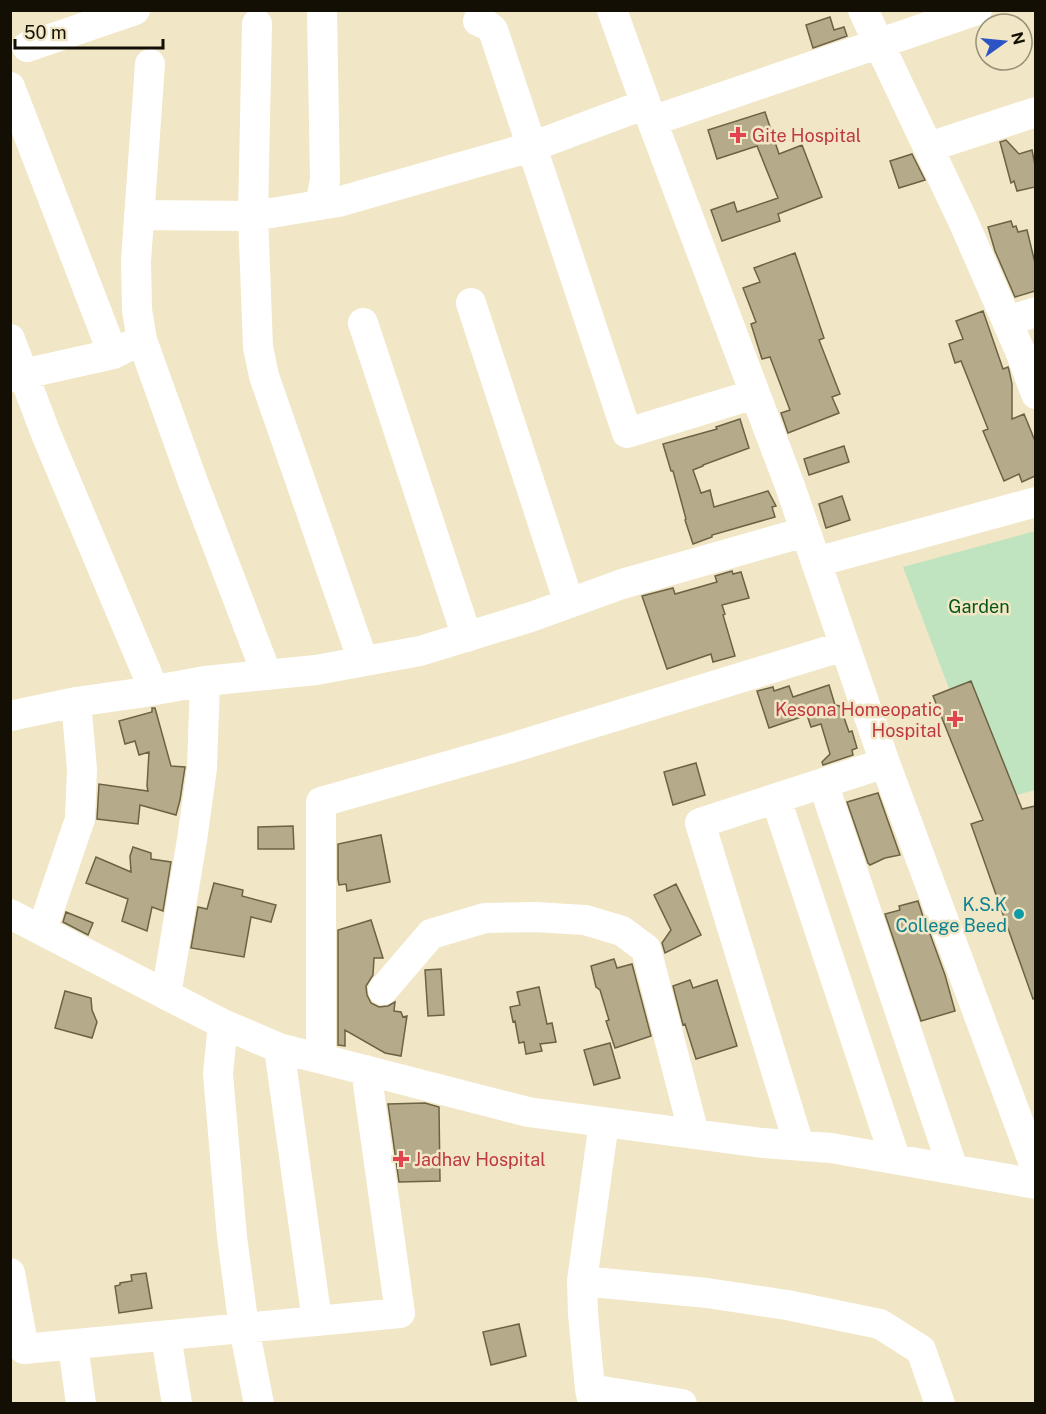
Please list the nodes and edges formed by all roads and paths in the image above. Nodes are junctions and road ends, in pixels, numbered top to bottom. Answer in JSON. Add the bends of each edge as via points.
{"nodes":[{"id":1,"x":135,"y":10,"type":"edge"},
{"id":2,"x":322,"y":10,"type":"edge"},
{"id":3,"x":612,"y":10,"type":"edge"},
{"id":4,"x":863,"y":10,"type":"edge"},
{"id":5,"x":977,"y":10,"type":"edge"},
{"id":6,"x":478,"y":21,"type":"dead end"},
{"id":7,"x":257,"y":24,"type":"dead end"},
{"id":8,"x":878,"y":44,"type":"junction"},
{"id":9,"x":27,"y":47,"type":"dead end"},
{"id":10,"x":150,"y":64,"type":"dead end"},
{"id":11,"x":10,"y":87,"type":"edge"},
{"id":12,"x":649,"y":112,"type":"junction"},
{"id":13,"x":1035,"y":112,"type":"edge"},
{"id":14,"x":531,"y":147,"type":"junction"},
{"id":15,"x":929,"y":147,"type":"junction"},
{"id":16,"x":320,"y":205,"type":"junction"},
{"id":17,"x":140,"y":215,"type":"junction"},
{"id":18,"x":253,"y":216,"type":"junction"},
{"id":19,"x":471,"y":303,"type":"dead end"},
{"id":20,"x":1035,"y":312,"type":"edge"},
{"id":21,"x":1007,"y":321,"type":"junction"},
{"id":22,"x":363,"y":323,"type":"dead end"},
{"id":23,"x":10,"y":339,"type":"edge"},
{"id":24,"x":142,"y":340,"type":"junction"},
{"id":25,"x":113,"y":354,"type":"junction"},
{"id":26,"x":17,"y":376,"type":"edge"},
{"id":27,"x":755,"y":394,"type":"junction"},
{"id":28,"x":1035,"y":394,"type":"edge"},
{"id":29,"x":1035,"y":502,"type":"edge"},
{"id":30,"x":805,"y":532,"type":"junction"},
{"id":31,"x":816,"y":562,"type":"junction"},
{"id":32,"x":569,"y":603,"type":"junction"},
{"id":33,"x":467,"y":637,"type":"junction"},
{"id":34,"x":844,"y":646,"type":"junction"},
{"id":35,"x":363,"y":661,"type":"junction"},
{"id":36,"x":267,"y":675,"type":"junction"},
{"id":37,"x":205,"y":681,"type":"junction"},
{"id":38,"x":154,"y":690,"type":"junction"},
{"id":39,"x":76,"y":702,"type":"junction"},
{"id":40,"x":10,"y":716,"type":"edge"},
{"id":41,"x":885,"y":764,"type":"junction"},
{"id":42,"x":823,"y":783,"type":"junction"},
{"id":43,"x":776,"y":799,"type":"junction"},
{"id":44,"x":10,"y":914,"type":"edge"},
{"id":45,"x":42,"y":930,"type":"junction"},
{"id":46,"x":383,"y":990,"type":"dead end"},
{"id":47,"x":166,"y":994,"type":"junction"},
{"id":48,"x":223,"y":1024,"type":"junction"},
{"id":49,"x":279,"y":1048,"type":"junction"},
{"id":50,"x":321,"y":1059,"type":"junction"},
{"id":51,"x":366,"y":1070,"type":"junction"},
{"id":52,"x":604,"y":1122,"type":"junction"},
{"id":53,"x":694,"y":1134,"type":"junction"},
{"id":54,"x":798,"y":1145,"type":"junction"},
{"id":55,"x":895,"y":1158,"type":"junction"},
{"id":56,"x":953,"y":1169,"type":"junction"},
{"id":57,"x":1035,"y":1169,"type":"edge"},
{"id":58,"x":1035,"y":1184,"type":"edge"},
{"id":59,"x":10,"y":1273,"type":"edge"},
{"id":60,"x":582,"y":1281,"type":"junction"},
{"id":61,"x":317,"y":1321,"type":"junction"},
{"id":62,"x":244,"y":1328,"type":"junction"},
{"id":63,"x":166,"y":1336,"type":"junction"},
{"id":64,"x":73,"y":1345,"type":"junction"},
{"id":65,"x":591,"y":1396,"type":"edge"},
{"id":66,"x":81,"y":1404,"type":"edge"},
{"id":67,"x":177,"y":1404,"type":"edge"},
{"id":68,"x":260,"y":1404,"type":"edge"},
{"id":69,"x":682,"y":1404,"type":"edge"},
{"id":70,"x":940,"y":1404,"type":"edge"}],
"edges":[{"from":1,"to":9,"type":"street"},
{"from":2,"to":16,"type":"street","via":[[325,180]]},
{"from":3,"to":12,"type":"street"},
{"from":4,"to":8,"type":"street"},
{"from":5,"to":8,"type":"street"},
{"from":6,"to":14,"type":"street","via":[[493,30]]},
{"from":7,"to":18,"type":"street"},
{"from":8,"to":12,"type":"street"},
{"from":8,"to":15,"type":"street"},
{"from":10,"to":17,"type":"street"},
{"from":11,"to":25,"type":"street"},
{"from":12,"to":14,"type":"street"},
{"from":12,"to":27,"type":"street"},
{"from":13,"to":15,"type":"street"},
{"from":14,"to":16,"type":"street"},
{"from":14,"to":27,"type":"street","via":[[627,433]]},
{"from":15,"to":21,"type":"street"},
{"from":16,"to":18,"type":"street"},
{"from":17,"to":18,"type":"street"},
{"from":17,"to":24,"type":"street","via":[[136,261]]},
{"from":18,"to":35,"type":"street","via":[[258,347],[264,376]]},
{"from":19,"to":32,"type":"street"},
{"from":20,"to":21,"type":"street"},
{"from":21,"to":28,"type":"street"},
{"from":22,"to":33,"type":"street"},
{"from":23,"to":26,"type":"street"},
{"from":24,"to":25,"type":"street"},
{"from":24,"to":36,"type":"street"},
{"from":25,"to":26,"type":"street"},
{"from":26,"to":38,"type":"street","via":[[46,434]]},
{"from":27,"to":30,"type":"street"},
{"from":29,"to":31,"type":"street"},
{"from":30,"to":31,"type":"street"},
{"from":30,"to":32,"type":"street"},
{"from":31,"to":34,"type":"street"},
{"from":32,"to":33,"type":"street"},
{"from":33,"to":35,"type":"street","via":[[420,651]]},
{"from":34,"to":41,"type":"street"},
{"from":34,"to":50,"type":"street","via":[[321,802]]},
{"from":35,"to":36,"type":"street"},
{"from":36,"to":37,"type":"street"},
{"from":37,"to":38,"type":"street"},
{"from":37,"to":47,"type":"street","via":[[200,778]]},
{"from":38,"to":39,"type":"street"},
{"from":39,"to":40,"type":"street"},
{"from":39,"to":45,"type":"street","via":[[82,769],[80,819]]},
{"from":41,"to":42,"type":"street"},
{"from":41,"to":57,"type":"street"},
{"from":42,"to":43,"type":"street"},
{"from":42,"to":56,"type":"street"},
{"from":43,"to":54,"type":"street","via":[[700,823]]},
{"from":43,"to":55,"type":"street"},
{"from":44,"to":45,"type":"street"},
{"from":45,"to":47,"type":"street"},
{"from":46,"to":53,"type":"street","via":[[431,934],[484,918],[585,920],[622,930],[645,949]]},
{"from":47,"to":48,"type":"street"},
{"from":48,"to":49,"type":"street"},
{"from":48,"to":62,"type":"street","via":[[218,1074]]},
{"from":49,"to":50,"type":"street"},
{"from":49,"to":61,"type":"street"},
{"from":50,"to":51,"type":"street"},
{"from":51,"to":52,"type":"street","via":[[528,1112]]},
{"from":51,"to":61,"type":"street","via":[[400,1313]]},
{"from":52,"to":53,"type":"street"},
{"from":52,"to":60,"type":"street"},
{"from":53,"to":54,"type":"street"},
{"from":54,"to":55,"type":"street"},
{"from":55,"to":56,"type":"street"},
{"from":56,"to":58,"type":"street"},
{"from":59,"to":64,"type":"street","via":[[24,1349]]},
{"from":60,"to":65,"type":"street"},
{"from":60,"to":70,"type":"street","via":[[718,1294],[880,1324],[921,1350]]},
{"from":61,"to":62,"type":"street"},
{"from":62,"to":63,"type":"street"},
{"from":62,"to":68,"type":"street"},
{"from":63,"to":64,"type":"street"},
{"from":63,"to":67,"type":"street"},
{"from":64,"to":66,"type":"street"},
{"from":65,"to":69,"type":"street"}]}
